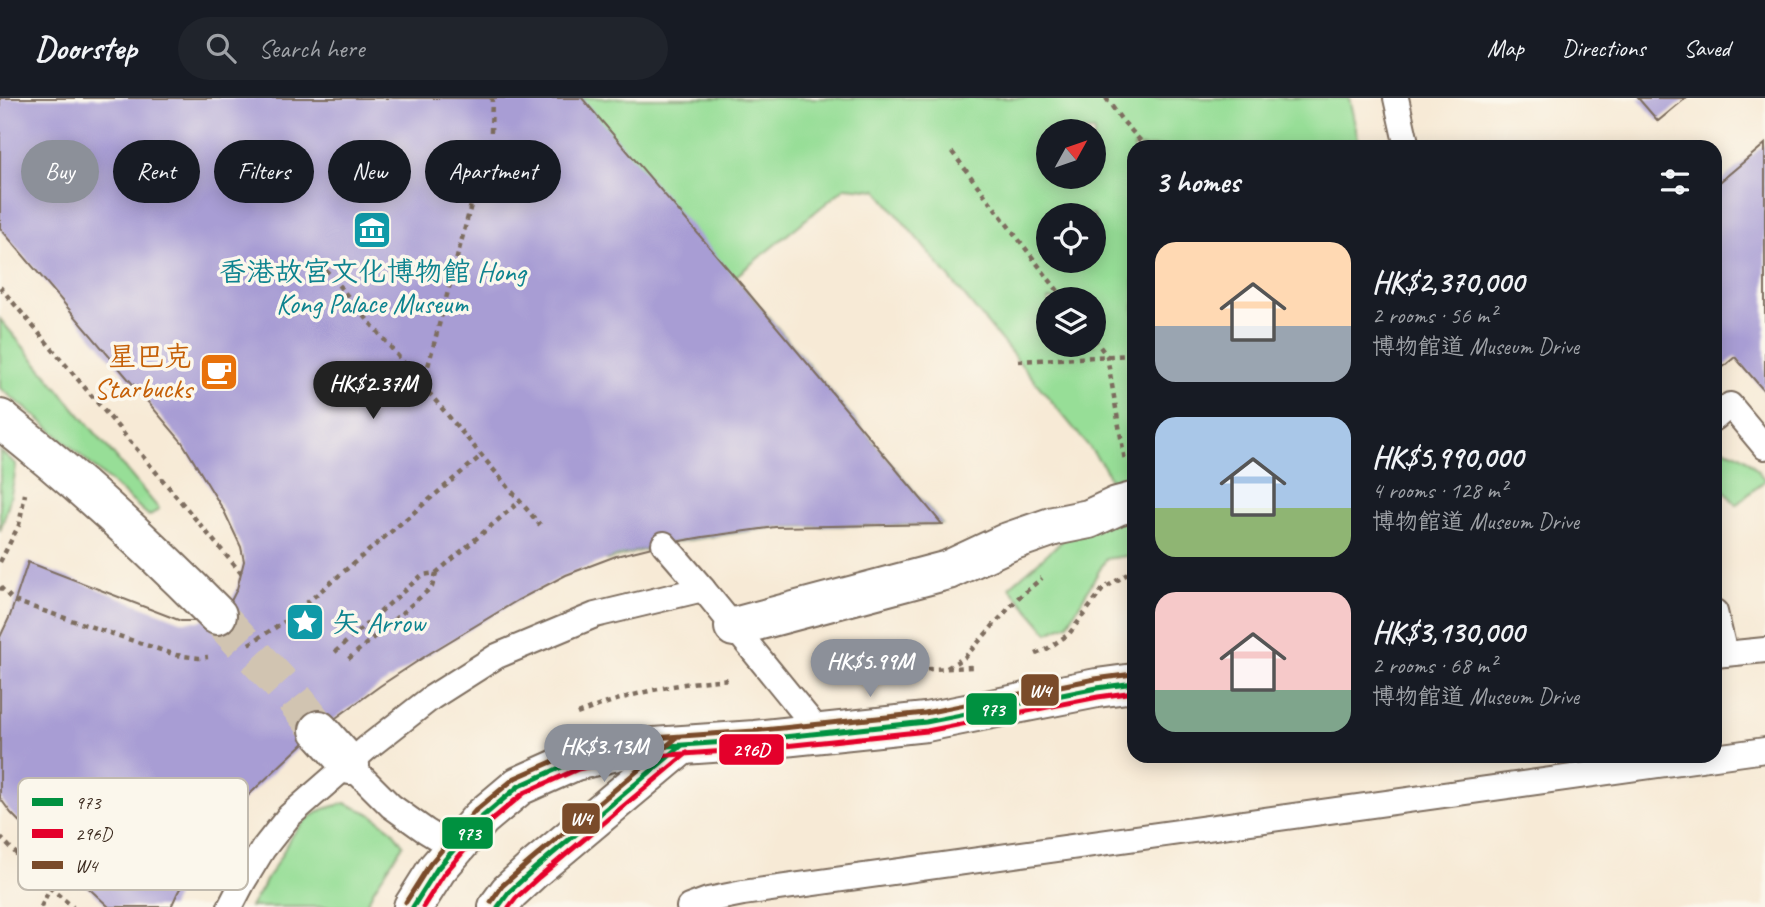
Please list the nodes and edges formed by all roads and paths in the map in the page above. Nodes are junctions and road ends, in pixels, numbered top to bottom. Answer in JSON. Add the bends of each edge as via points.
{"nodes":[{"id":1,"x":492,"y":98,"type":"edge"},
{"id":2,"x":1106,"y":98,"type":"edge"},
{"id":3,"x":1396,"y":98,"type":"edge"},
{"id":4,"x":491,"y":132,"type":"dead end"},
{"id":5,"x":1140,"y":140,"type":"edge"},
{"id":6,"x":1405,"y":140,"type":"edge"},
{"id":7,"x":952,"y":152,"type":"dead end"},
{"id":8,"x":472,"y":203,"type":"edge"},
{"id":9,"x":319,"y":262,"type":"dead end"},
{"id":10,"x":0,"y":287,"type":"edge"},
{"id":11,"x":1055,"y":287,"type":"edge"},
{"id":12,"x":1127,"y":355,"type":"edge"},
{"id":13,"x":1107,"y":356,"type":"junction"},
{"id":14,"x":1018,"y":361,"type":"dead end"},
{"id":15,"x":423,"y":385,"type":"junction"},
{"id":16,"x":1722,"y":412,"type":"edge"},
{"id":17,"x":12,"y":428,"type":"edge"},
{"id":18,"x":1765,"y":447,"type":"edge"},
{"id":19,"x":482,"y":455,"type":"junction"},
{"id":20,"x":1127,"y":473,"type":"edge"},
{"id":21,"x":520,"y":501,"type":"junction"},
{"id":22,"x":1127,"y":503,"type":"edge"},
{"id":23,"x":540,"y":525,"type":"dead end"},
{"id":24,"x":664,"y":544,"type":"dead end"},
{"id":25,"x":0,"y":562,"type":"edge"},
{"id":26,"x":1049,"y":572,"type":"dead end"},
{"id":27,"x":241,"y":573,"type":"dead end"},
{"id":28,"x":436,"y":573,"type":"junction"},
{"id":29,"x":0,"y":587,"type":"edge"},
{"id":30,"x":703,"y":589,"type":"junction"},
{"id":31,"x":217,"y":615,"type":"tunnel mouth"},
{"id":32,"x":734,"y":626,"type":"junction"},
{"id":33,"x":244,"y":647,"type":"dead end"},
{"id":34,"x":1765,"y":650,"type":"edge"},
{"id":35,"x":335,"y":652,"type":"dead end"},
{"id":36,"x":1722,"y":654,"type":"edge"},
{"id":37,"x":213,"y":656,"type":"dead end"},
{"id":38,"x":345,"y":663,"type":"dead end"},
{"id":39,"x":947,"y":668,"type":"dead end"},
{"id":40,"x":1127,"y":684,"type":"edge"},
{"id":41,"x":319,"y":730,"type":"tunnel mouth"},
{"id":42,"x":821,"y":734,"type":"junction"},
{"id":43,"x":681,"y":746,"type":"junction"},
{"id":44,"x":1765,"y":750,"type":"edge"},
{"id":45,"x":1722,"y":756,"type":"edge"},
{"id":46,"x":1672,"y":763,"type":"edge"},
{"id":47,"x":350,"y":765,"type":"junction"},
{"id":48,"x":0,"y":837,"type":"edge"},
{"id":49,"x":454,"y":848,"type":"junction"},
{"id":50,"x":18,"y":855,"type":"edge"},
{"id":51,"x":248,"y":874,"type":"edge"},
{"id":52,"x":49,"y":890,"type":"edge"},
{"id":53,"x":52,"y":890,"type":"edge"},
{"id":54,"x":239,"y":890,"type":"edge"},
{"id":55,"x":41,"y":907,"type":"edge"},
{"id":56,"x":73,"y":907,"type":"edge"},
{"id":57,"x":230,"y":907,"type":"edge"},
{"id":58,"x":413,"y":907,"type":"edge"},
{"id":59,"x":498,"y":907,"type":"edge"},
{"id":60,"x":689,"y":907,"type":"edge"}],
"edges":[{"from":1,"to":4,"type":"path"},
{"from":2,"to":5,"type":"path"},
{"from":3,"to":6,"type":"lane"},
{"from":7,"to":11,"type":"path"},
{"from":8,"to":15,"type":"path"},
{"from":9,"to":15,"type":"path"},
{"from":10,"to":27,"type":"path"},
{"from":12,"to":13,"type":"path"},
{"from":13,"to":14,"type":"path"},
{"from":13,"to":20,"type":"path"},
{"from":15,"to":19,"type":"path"},
{"from":16,"to":18,"type":"lane","via":[[1730,405]]},
{"from":17,"to":25,"type":"path","via":[[26,486],[19,525]]},
{"from":17,"to":31,"type":"street","via":[[94,498]]},
{"from":19,"to":21,"type":"path"},
{"from":19,"to":33,"type":"path","via":[[284,622]]},
{"from":21,"to":23,"type":"path"},
{"from":21,"to":28,"type":"path"},
{"from":22,"to":32,"type":"street","via":[[1008,542],[948,570]]},
{"from":24,"to":30,"type":"lane"},
{"from":26,"to":39,"type":"path","via":[[1018,598],[965,657]]},
{"from":28,"to":35,"type":"path","via":[[422,575]]},
{"from":28,"to":38,"type":"path","via":[[432,587]]},
{"from":29,"to":37,"type":"path","via":[[14,601],[176,655]]},
{"from":30,"to":32,"type":"lane"},
{"from":30,"to":47,"type":"lane","via":[[595,615],[497,656],[430,698]]},
{"from":32,"to":42,"type":"lane"},
{"from":34,"to":36,"type":"lane"},
{"from":40,"to":42,"type":"street","via":[[926,722]]},
{"from":41,"to":47,"type":"street"},
{"from":42,"to":43,"type":"street"},
{"from":43,"to":49,"type":"street","via":[[625,749],[575,761],[519,786]]},
{"from":43,"to":59,"type":"street","via":[[533,870]]},
{"from":44,"to":45,"type":"lane"},
{"from":46,"to":60,"type":"lane","via":[[743,893]]},
{"from":47,"to":49,"type":"lane","via":[[391,806]]},
{"from":47,"to":51,"type":"lane","via":[[289,816]]},
{"from":48,"to":50,"type":"path"},
{"from":49,"to":58,"type":"street"},
{"from":52,"to":55,"type":"path"},
{"from":53,"to":56,"type":"path"},
{"from":54,"to":57,"type":"lane"}]}
